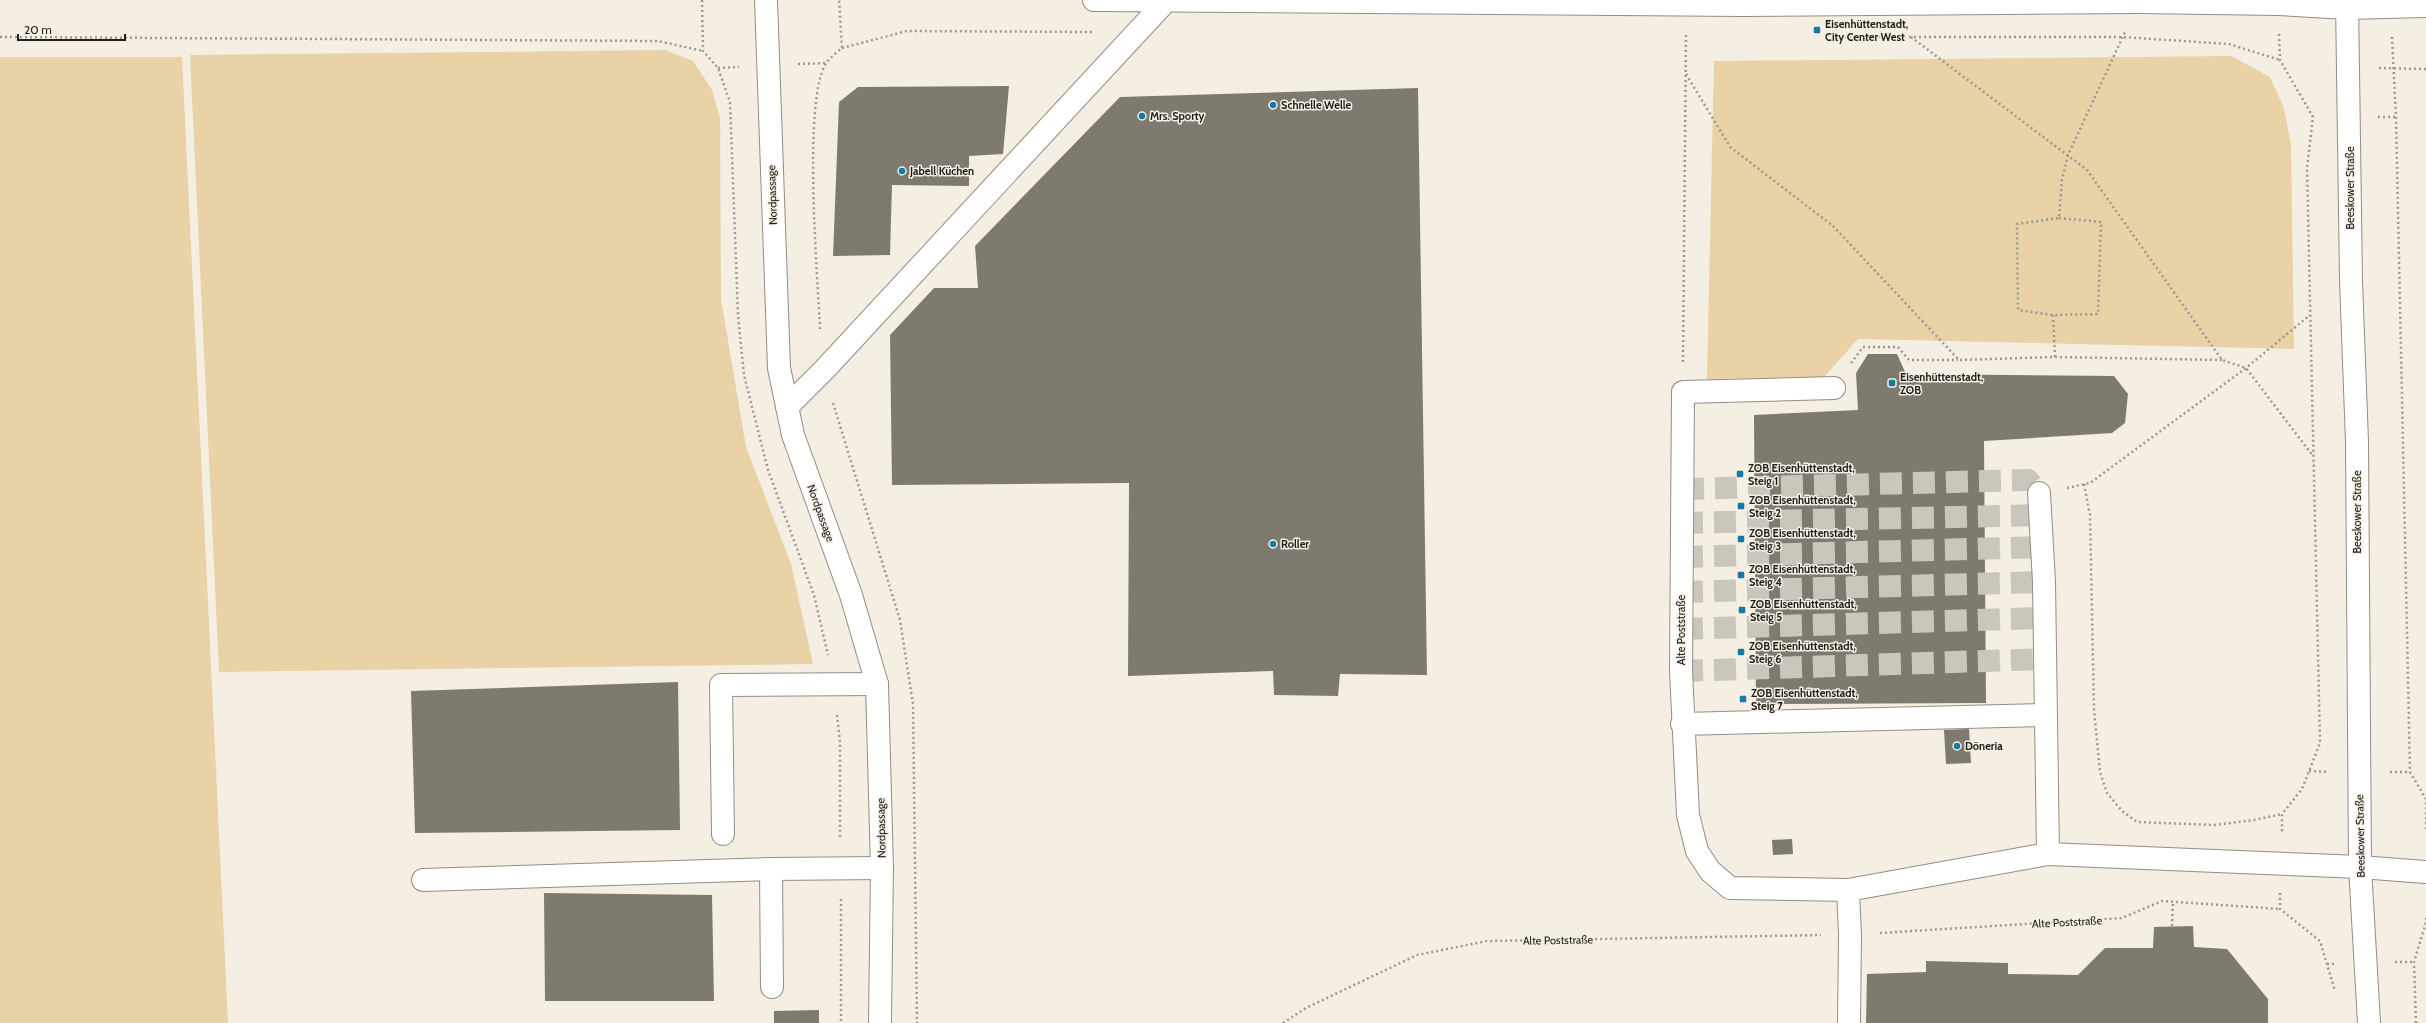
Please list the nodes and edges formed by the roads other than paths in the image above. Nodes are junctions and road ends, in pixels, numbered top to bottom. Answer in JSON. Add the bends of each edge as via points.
{"nodes":[{"id":1,"x":766,"y":0,"type":"edge"},
{"id":2,"x":1094,"y":0,"type":"edge"},
{"id":3,"x":1166,"y":1,"type":"edge"},
{"id":4,"x":2094,"y":1,"type":"edge"},
{"id":5,"x":2347,"y":4,"type":"edge"},
{"id":6,"x":2426,"y":6,"type":"edge"},
{"id":7,"x":1834,"y":388,"type":"road end"},
{"id":8,"x":788,"y":407,"type":"junction"},
{"id":9,"x":2039,"y":493,"type":"tunnel mouth"},
{"id":10,"x":877,"y":684,"type":"junction"},
{"id":11,"x":2046,"y":716,"type":"junction"},
{"id":12,"x":1682,"y":724,"type":"junction"},
{"id":13,"x":723,"y":834,"type":"dead end"},
{"id":14,"x":2048,"y":854,"type":"junction"},
{"id":15,"x":2360,"y":867,"type":"junction"},
{"id":16,"x":882,"y":868,"type":"junction"},
{"id":17,"x":771,"y":869,"type":"junction"},
{"id":18,"x":2426,"y":872,"type":"edge"},
{"id":19,"x":423,"y":880,"type":"dead end"},
{"id":20,"x":1848,"y":890,"type":"junction"},
{"id":21,"x":772,"y":988,"type":"dead end"},
{"id":22,"x":880,"y":1023,"type":"edge"},
{"id":23,"x":1849,"y":1023,"type":"edge"},
{"id":24,"x":2369,"y":1023,"type":"edge"}],
"edges":[{"from":1,"to":8,"type":"street","name":"Nordpassage","via":[[779,368]]},
{"from":2,"to":3,"type":"street"},
{"from":3,"to":4,"type":"street","via":[[1686,5]]},
{"from":3,"to":8,"type":"street"},
{"from":4,"to":5,"type":"street"},
{"from":5,"to":6,"type":"street"},
{"from":5,"to":15,"type":"street","name":"Beeskower Straße","via":[[2351,281],[2357,442]]},
{"from":7,"to":12,"type":"street","name":"Alte Poststraße","via":[[1683,392]]},
{"from":8,"to":10,"type":"street","name":"Nordpassage","via":[[793,435],[851,595]]},
{"from":9,"to":11,"type":"street","via":[[2043,548]]},
{"from":10,"to":13,"type":"street","via":[[721,685]]},
{"from":10,"to":16,"type":"street","name":"Nordpassage"},
{"from":11,"to":12,"type":"street"},
{"from":11,"to":14,"type":"street"},
{"from":12,"to":20,"type":"street","name":"Alte Poststraße","via":[[1688,815],[1697,850],[1710,871],[1730,888]]},
{"from":14,"to":15,"type":"street","name":"Alte Poststraße"},
{"from":14,"to":20,"type":"street","name":"Alte Poststraße"},
{"from":15,"to":18,"type":"street","name":"Alte Poststraße"},
{"from":15,"to":24,"type":"street","name":"Beeskower Straße"},
{"from":16,"to":17,"type":"street"},
{"from":16,"to":22,"type":"street","name":"Nordpassage"},
{"from":17,"to":19,"type":"street"},
{"from":17,"to":21,"type":"street"},
{"from":20,"to":23,"type":"street"}]}
